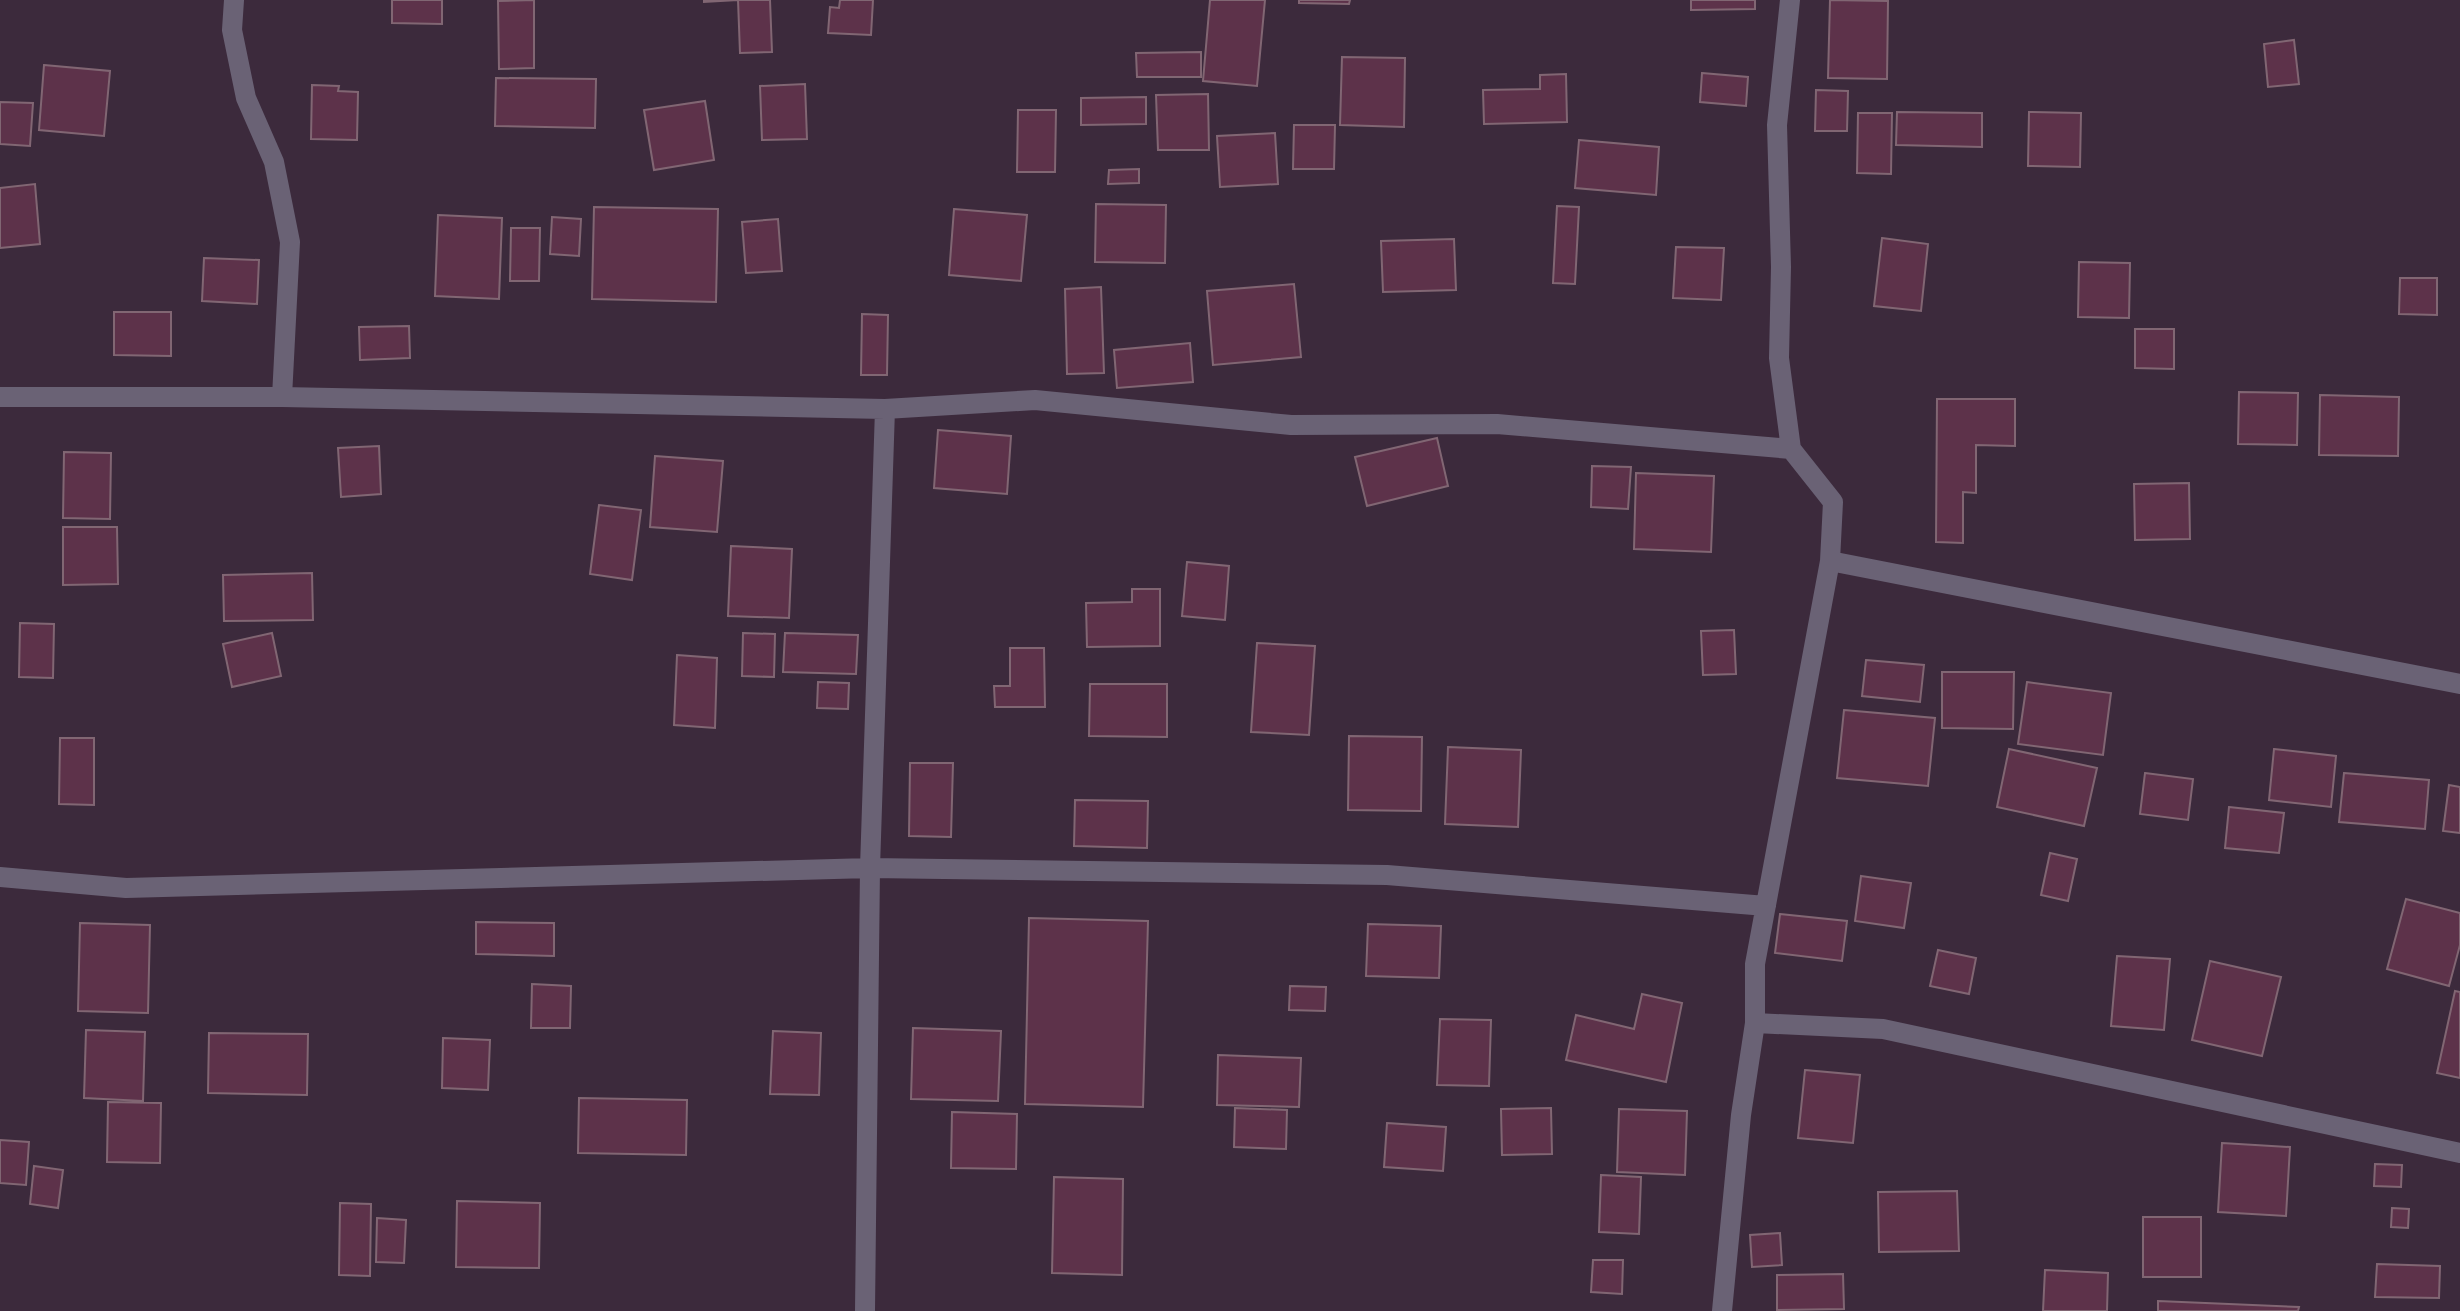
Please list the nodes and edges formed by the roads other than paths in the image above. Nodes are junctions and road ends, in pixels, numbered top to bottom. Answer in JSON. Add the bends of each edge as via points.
{"nodes":[{"id":1,"x":234,"y":0,"type":"edge"},
{"id":2,"x":1790,"y":0,"type":"edge"},
{"id":3,"x":0,"y":397,"type":"edge"},
{"id":4,"x":282,"y":397,"type":"junction"},
{"id":5,"x":885,"y":409,"type":"junction"},
{"id":6,"x":1791,"y":449,"type":"junction"},
{"id":7,"x":1830,"y":561,"type":"junction"},
{"id":8,"x":2460,"y":684,"type":"edge"},
{"id":9,"x":870,"y":868,"type":"junction"},
{"id":10,"x":0,"y":877,"type":"edge"},
{"id":11,"x":1766,"y":906,"type":"junction"},
{"id":12,"x":1755,"y":1023,"type":"junction"},
{"id":13,"x":2460,"y":1153,"type":"edge"},
{"id":14,"x":865,"y":1311,"type":"edge"},
{"id":15,"x":1722,"y":1311,"type":"edge"}],
"edges":[{"from":1,"to":4,"type":"street","via":[[232,30],[246,98],[274,162],[290,242]]},
{"from":2,"to":6,"type":"street","via":[[1777,125],[1779,358]]},
{"from":3,"to":4,"type":"street"},
{"from":4,"to":5,"type":"street"},
{"from":5,"to":6,"type":"street","via":[[1035,400],[1291,425],[1497,424]]},
{"from":5,"to":9,"type":"street"},
{"from":6,"to":7,"type":"street","via":[[1833,502]]},
{"from":7,"to":8,"type":"street"},
{"from":7,"to":11,"type":"street"},
{"from":9,"to":10,"type":"street","via":[[126,888]]},
{"from":9,"to":11,"type":"street","via":[[1387,875]]},
{"from":9,"to":14,"type":"street"},
{"from":11,"to":12,"type":"street","via":[[1755,964]]},
{"from":12,"to":13,"type":"street","via":[[1883,1029]]},
{"from":12,"to":15,"type":"street"}]}
